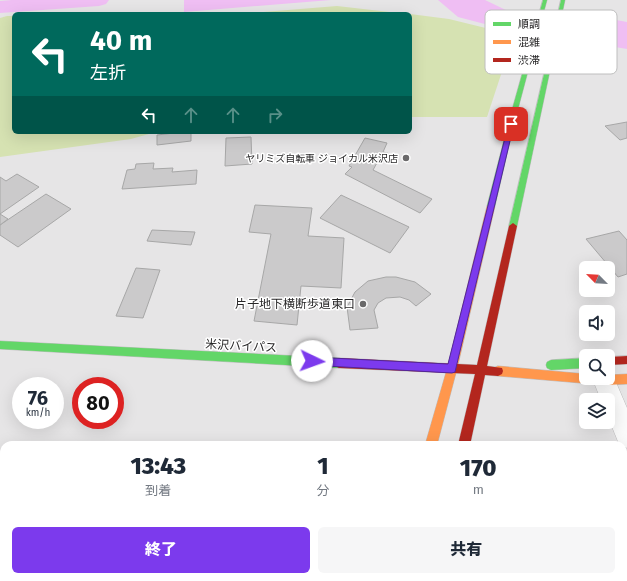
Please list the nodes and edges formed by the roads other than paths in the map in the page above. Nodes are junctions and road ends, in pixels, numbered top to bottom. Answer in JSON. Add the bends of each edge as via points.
{"nodes":[{"id":1,"x":545,"y":0,"type":"edge"},
{"id":2,"x":563,"y":0,"type":"edge"},
{"id":3,"x":542,"y":10,"type":"edge"},
{"id":4,"x":561,"y":10,"type":"edge"},
{"id":5,"x":525,"y":74,"type":"edge"},
{"id":6,"x":546,"y":74,"type":"edge"},
{"id":7,"x":0,"y":345,"type":"edge"},
{"id":8,"x":627,"y":360,"type":"edge"},
{"id":9,"x":579,"y":363,"type":"edge"},
{"id":10,"x":615,"y":366,"type":"edge"},
{"id":11,"x":452,"y":369,"type":"junction"},
{"id":12,"x":480,"y":370,"type":"junction"},
{"id":13,"x":579,"y":371,"type":"edge"},
{"id":14,"x":615,"y":374,"type":"edge"},
{"id":15,"x":627,"y":379,"type":"edge"},
{"id":16,"x":611,"y":385,"type":"edge"},
{"id":17,"x":627,"y":436,"type":"edge"},
{"id":18,"x":432,"y":441,"type":"edge"},
{"id":19,"x":465,"y":441,"type":"edge"}],
"edges":[{"from":1,"to":3,"type":"main road"},
{"from":2,"to":4,"type":"main road"},
{"from":5,"to":11,"type":"main road"},
{"from":6,"to":12,"type":"main road"},
{"from":7,"to":11,"type":"main road","name":"米沢バイパス"},
{"from":8,"to":10,"type":"main road","name":"米沢バイパス"},
{"from":9,"to":12,"type":"main road","name":"米沢バイパス"},
{"from":11,"to":12,"type":"main road","name":"米沢バイパス"},
{"from":11,"to":18,"type":"main road"},
{"from":12,"to":13,"type":"main road","name":"米沢バイパス"},
{"from":12,"to":19,"type":"main road"},
{"from":14,"to":15,"type":"main road","name":"米沢バイパス"},
{"from":16,"to":17,"type":"street"}]}
